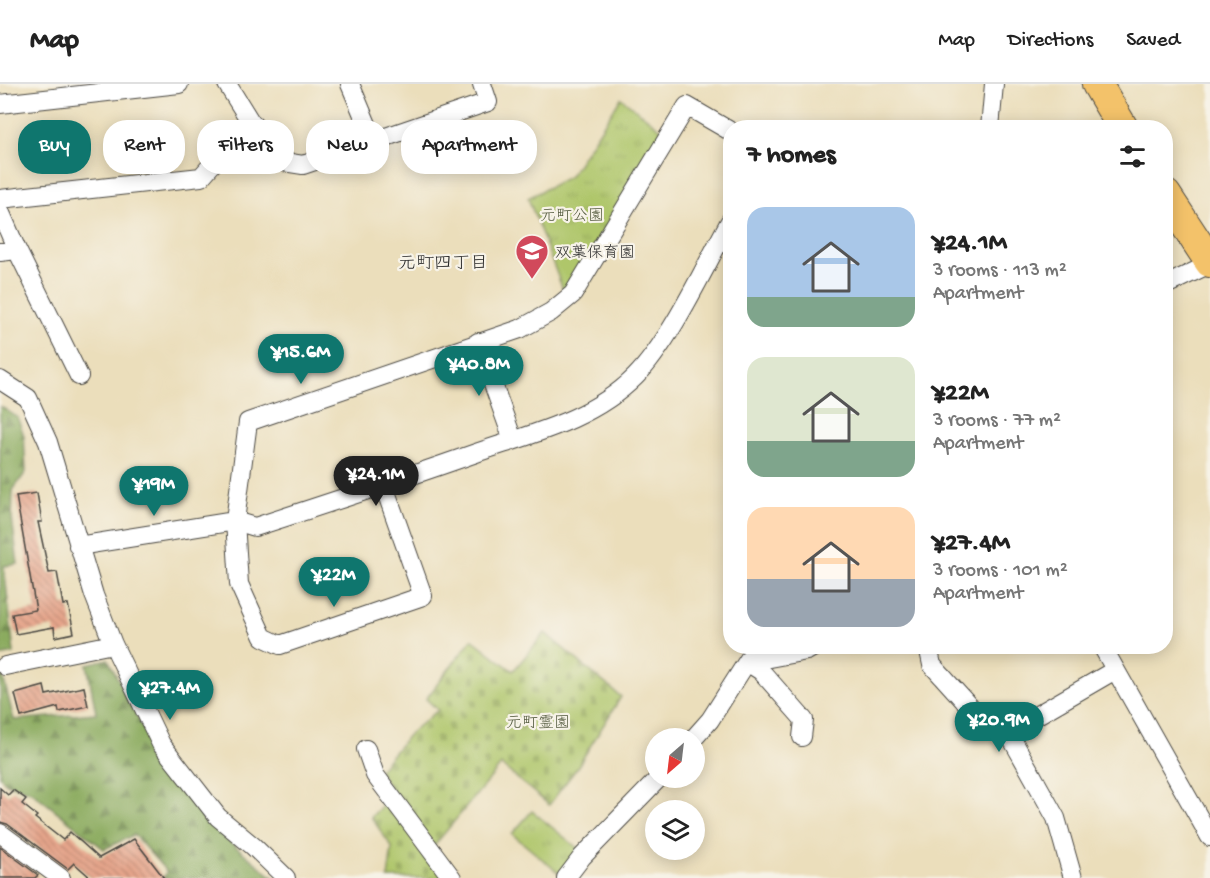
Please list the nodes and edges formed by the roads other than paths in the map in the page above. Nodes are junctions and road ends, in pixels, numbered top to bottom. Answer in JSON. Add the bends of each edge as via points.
{"nodes":[{"id":1,"x":179,"y":84,"type":"edge"},
{"id":2,"x":227,"y":84,"type":"edge"},
{"id":3,"x":350,"y":84,"type":"edge"},
{"id":4,"x":482,"y":84,"type":"edge"},
{"id":5,"x":994,"y":84,"type":"edge"},
{"id":6,"x":1097,"y":84,"type":"edge"},
{"id":7,"x":0,"y":104,"type":"edge"},
{"id":8,"x":249,"y":120,"type":"edge"},
{"id":9,"x":365,"y":120,"type":"edge"},
{"id":10,"x":991,"y":120,"type":"edge"},
{"id":11,"x":1117,"y":120,"type":"edge"},
{"id":12,"x":723,"y":127,"type":"edge"},
{"id":13,"x":389,"y":136,"type":"edge"},
{"id":14,"x":204,"y":174,"type":"edge"},
{"id":15,"x":0,"y":200,"type":"edge"},
{"id":16,"x":1173,"y":206,"type":"edge"},
{"id":17,"x":0,"y":211,"type":"edge"},
{"id":18,"x":723,"y":233,"type":"edge"},
{"id":19,"x":9,"y":251,"type":"edge"},
{"id":20,"x":1210,"y":263,"type":"edge"},
{"id":21,"x":1173,"y":282,"type":"edge"},
{"id":22,"x":478,"y":342,"type":"junction"},
{"id":23,"x":80,"y":376,"type":"dead end"},
{"id":24,"x":0,"y":380,"type":"edge"},
{"id":25,"x":513,"y":440,"type":"junction"},
{"id":26,"x":384,"y":486,"type":"junction"},
{"id":27,"x":235,"y":521,"type":"junction"},
{"id":28,"x":78,"y":546,"type":"junction"},
{"id":29,"x":113,"y":644,"type":"junction"},
{"id":30,"x":752,"y":654,"type":"edge"},
{"id":31,"x":791,"y":654,"type":"edge"},
{"id":32,"x":930,"y":654,"type":"edge"},
{"id":33,"x":1106,"y":654,"type":"edge"},
{"id":34,"x":747,"y":662,"type":"junction"},
{"id":35,"x":5,"y":666,"type":"dead end"},
{"id":36,"x":1115,"y":670,"type":"junction"},
{"id":37,"x":703,"y":728,"type":"edge"},
{"id":38,"x":1008,"y":732,"type":"junction"},
{"id":39,"x":802,"y":737,"type":"dead end"},
{"id":40,"x":366,"y":749,"type":"dead end"},
{"id":41,"x":649,"y":788,"type":"edge"},
{"id":42,"x":0,"y":833,"type":"edge"},
{"id":43,"x":1210,"y":837,"type":"edge"},
{"id":44,"x":60,"y":878,"type":"edge"},
{"id":45,"x":286,"y":878,"type":"edge"},
{"id":46,"x":452,"y":878,"type":"edge"},
{"id":47,"x":566,"y":878,"type":"edge"},
{"id":48,"x":1073,"y":878,"type":"edge"}],
"edges":[{"from":1,"to":7,"type":"street"},
{"from":2,"to":8,"type":"street"},
{"from":3,"to":9,"type":"street"},
{"from":4,"to":13,"type":"street","via":[[488,102]]},
{"from":5,"to":10,"type":"street"},
{"from":6,"to":11,"type":"main road"},
{"from":12,"to":22,"type":"street","via":[[687,106],[573,294],[520,329]]},
{"from":14,"to":15,"type":"street"},
{"from":16,"to":20,"type":"main road"},
{"from":17,"to":19,"type":"street"},
{"from":18,"to":25,"type":"street","via":[[665,336],[635,376],[601,404]]},
{"from":19,"to":23,"type":"street"},
{"from":20,"to":21,"type":"street"},
{"from":22,"to":25,"type":"street"},
{"from":22,"to":27,"type":"street","via":[[248,422]]},
{"from":24,"to":28,"type":"street","via":[[28,398],[48,442]]},
{"from":25,"to":26,"type":"street"},
{"from":26,"to":27,"type":"street","via":[[255,527]]},
{"from":26,"to":27,"type":"street","via":[[423,596],[280,645],[263,637],[238,584]]},
{"from":27,"to":28,"type":"street"},
{"from":28,"to":29,"type":"street"},
{"from":29,"to":35,"type":"street"},
{"from":29,"to":45,"type":"street","via":[[161,744],[195,791]]},
{"from":30,"to":34,"type":"street"},
{"from":31,"to":34,"type":"street"},
{"from":32,"to":38,"type":"street","via":[[932,664],[986,725]]},
{"from":33,"to":36,"type":"street"},
{"from":34,"to":37,"type":"street"},
{"from":34,"to":39,"type":"street","via":[[761,671],[804,720]]},
{"from":36,"to":38,"type":"street"},
{"from":36,"to":43,"type":"street"},
{"from":38,"to":48,"type":"street","via":[[1056,818]]},
{"from":40,"to":46,"type":"street","via":[[375,775]]},
{"from":41,"to":47,"type":"street"},
{"from":42,"to":44,"type":"street"}]}
